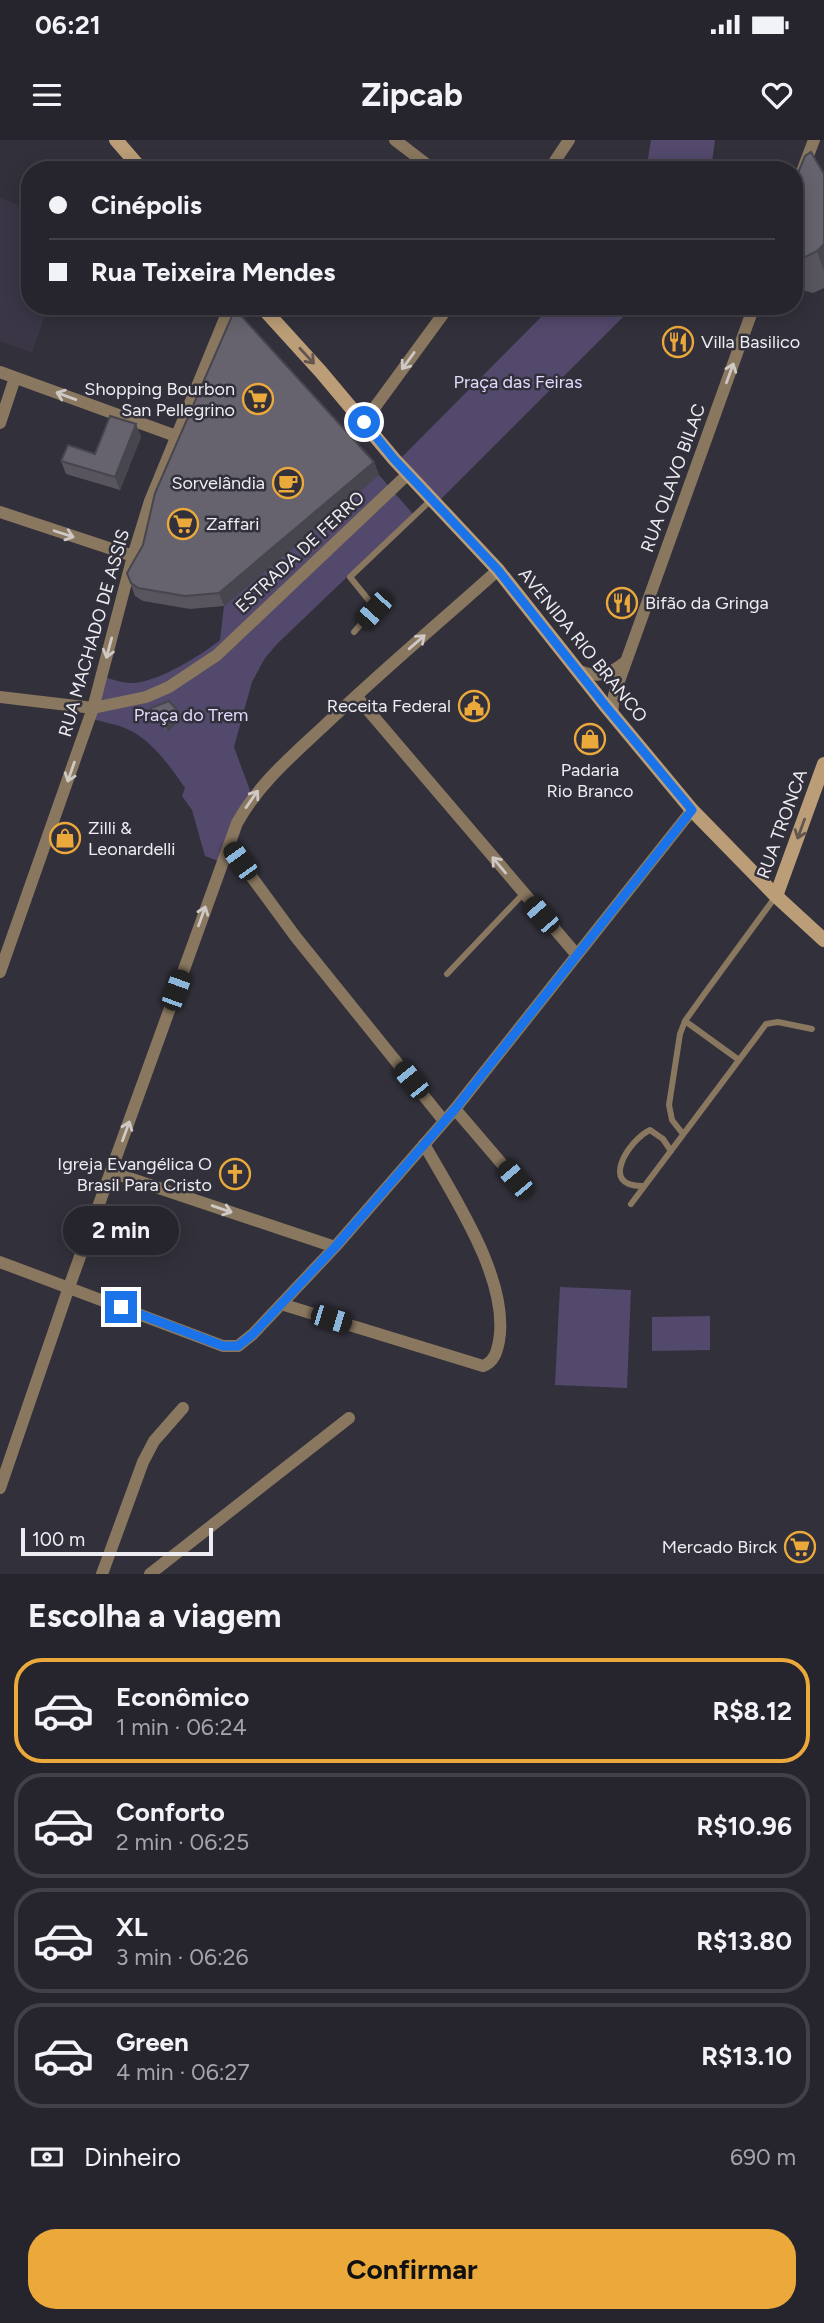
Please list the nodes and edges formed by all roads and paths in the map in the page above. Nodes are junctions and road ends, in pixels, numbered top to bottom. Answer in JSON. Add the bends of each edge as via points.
{"nodes":[{"id":1,"x":116,"y":140,"type":"edge"},
{"id":2,"x":395,"y":140,"type":"edge"},
{"id":3,"x":569,"y":140,"type":"edge"},
{"id":4,"x":814,"y":140,"type":"edge"},
{"id":5,"x":134,"y":161,"type":"edge"},
{"id":6,"x":422,"y":161,"type":"edge"},
{"id":7,"x":555,"y":161,"type":"edge"},
{"id":8,"x":803,"y":169,"type":"edge"},
{"id":9,"x":818,"y":171,"type":"edge"},
{"id":10,"x":803,"y":183,"type":"edge"},
{"id":11,"x":226,"y":315,"type":"edge"},
{"id":12,"x":269,"y":315,"type":"edge"},
{"id":13,"x":442,"y":315,"type":"edge"},
{"id":14,"x":751,"y":315,"type":"edge"},
{"id":15,"x":0,"y":372,"type":"edge"},
{"id":16,"x":16,"y":378,"type":"junction"},
{"id":17,"x":364,"y":422,"type":"junction"},
{"id":18,"x":0,"y":423,"type":"edge"},
{"id":19,"x":176,"y":436,"type":"junction"},
{"id":20,"x":408,"y":474,"type":"junction"},
{"id":21,"x":431,"y":500,"type":"junction"},
{"id":22,"x":0,"y":512,"type":"edge"},
{"id":23,"x":133,"y":556,"type":"junction"},
{"id":24,"x":498,"y":570,"type":"junction"},
{"id":25,"x":354,"y":632,"type":"dead end"},
{"id":26,"x":625,"y":662,"type":"junction"},
{"id":27,"x":576,"y":670,"type":"junction"},
{"id":28,"x":356,"y":696,"type":"junction"},
{"id":29,"x":0,"y":698,"type":"edge"},
{"id":30,"x":93,"y":708,"type":"junction"},
{"id":31,"x":612,"y":715,"type":"junction"},
{"id":32,"x":824,"y":764,"type":"edge"},
{"id":33,"x":692,"y":810,"type":"junction"},
{"id":34,"x":229,"y":846,"type":"junction"},
{"id":35,"x":523,"y":894,"type":"junction"},
{"id":36,"x":776,"y":896,"type":"junction"},
{"id":37,"x":824,"y":940,"type":"edge"},
{"id":38,"x":576,"y":954,"type":"junction"},
{"id":39,"x":0,"y":972,"type":"edge"},
{"id":40,"x":447,"y":974,"type":"dead end"},
{"id":41,"x":685,"y":1021,"type":"junction"},
{"id":42,"x":812,"y":1029,"type":"dead end"},
{"id":43,"x":739,"y":1060,"type":"junction"},
{"id":44,"x":455,"y":1109,"type":"junction"},
{"id":45,"x":444,"y":1121,"type":"junction"},
{"id":46,"x":683,"y":1135,"type":"junction"},
{"id":47,"x":424,"y":1144,"type":"junction"},
{"id":48,"x":671,"y":1151,"type":"junction"},
{"id":49,"x":111,"y":1172,"type":"junction"},
{"id":50,"x":515,"y":1179,"type":"dead end"},
{"id":51,"x":644,"y":1186,"type":"junction"},
{"id":52,"x":631,"y":1204,"type":"dead end"},
{"id":53,"x":335,"y":1247,"type":"junction"},
{"id":54,"x":0,"y":1262,"type":"edge"},
{"id":55,"x":69,"y":1287,"type":"junction"},
{"id":56,"x":281,"y":1304,"type":"junction"},
{"id":57,"x":183,"y":1408,"type":"dead end"},
{"id":58,"x":349,"y":1418,"type":"dead end"},
{"id":59,"x":0,"y":1488,"type":"edge"},
{"id":60,"x":105,"y":1571,"type":"edge"},
{"id":61,"x":150,"y":1574,"type":"edge"}],
"edges":[{"from":1,"to":5,"type":"main road"},
{"from":2,"to":6,"type":"street"},
{"from":3,"to":7,"type":"street"},
{"from":4,"to":8,"type":"street"},
{"from":9,"to":10,"type":"street"},
{"from":11,"to":19,"type":"street","name":"RUA MACHADO DE ASSIS"},
{"from":12,"to":17,"type":"main road","name":"AVENIDA RIO BRANCO","one_way":true},
{"from":13,"to":17,"type":"street","one_way":true},
{"from":26,"to":14,"type":"street","name":"RUA OLAVO BILAC","one_way":true},
{"from":15,"to":16,"type":"street"},
{"from":16,"to":18,"type":"street"},
{"from":19,"to":16,"type":"street","one_way":true},
{"from":17,"to":20,"type":"main road","name":"AVENIDA RIO BRANCO"},
{"from":19,"to":23,"type":"street","name":"RUA MACHADO DE ASSIS"},
{"from":20,"to":21,"type":"main road","name":"AVENIDA RIO BRANCO"},
{"from":20,"to":30,"type":"street","name":"ESTRADA DE FERRO","via":[[217,655],[146,697]]},
{"from":21,"to":24,"type":"main road","name":"AVENIDA RIO BRANCO"},
{"from":21,"to":25,"type":"lane","via":[[350,576],[375,608]]},
{"from":22,"to":23,"type":"street","one_way":true},
{"from":23,"to":30,"type":"street","name":"RUA MACHADO DE ASSIS","one_way":true},
{"from":24,"to":27,"type":"main road","name":"AVENIDA RIO BRANCO"},
{"from":28,"to":24,"type":"street","one_way":true},
{"from":26,"to":27,"type":"street","via":[[604,675]]},
{"from":26,"to":31,"type":"street","name":"RUA OLAVO BILAC"},
{"from":27,"to":31,"type":"main road","name":"AVENIDA RIO BRANCO"},
{"from":34,"to":28,"type":"street","one_way":true,"via":[[250,799]]},
{"from":35,"to":28,"type":"street","one_way":true},
{"from":29,"to":30,"type":"street","name":"ESTRADA DE FERRO"},
{"from":30,"to":39,"type":"street","name":"RUA MACHADO DE ASSIS","one_way":true},
{"from":31,"to":33,"type":"main road","name":"AVENIDA RIO BRANCO"},
{"from":32,"to":36,"type":"main road","name":"RUA TRONCA","one_way":true},
{"from":33,"to":36,"type":"main road","name":"AVENIDA RIO BRANCO"},
{"from":33,"to":38,"type":"street"},
{"from":34,"to":45,"type":"street"},
{"from":49,"to":34,"type":"street","one_way":true},
{"from":35,"to":38,"type":"street"},
{"from":35,"to":40,"type":"lane"},
{"from":36,"to":37,"type":"main road","name":"AVENIDA RIO BRANCO"},
{"from":36,"to":41,"type":"lane"},
{"from":38,"to":44,"type":"street"},
{"from":41,"to":43,"type":"lane"},
{"from":41,"to":46,"type":"lane","via":[[669,1105],[672,1120]]},
{"from":42,"to":43,"type":"lane","via":[[766,1024]]},
{"from":43,"to":46,"type":"lane"},
{"from":44,"to":45,"type":"street"},
{"from":44,"to":50,"type":"street"},
{"from":45,"to":47,"type":"street"},
{"from":46,"to":48,"type":"lane"},
{"from":47,"to":53,"type":"street"},
{"from":47,"to":56,"type":"street","via":[[465,1214],[496,1292],[502,1325],[493,1360],[483,1366]]},
{"from":48,"to":51,"type":"lane"},
{"from":48,"to":51,"type":"lane","via":[[650,1130],[632,1147],[620,1168],[620,1179],[624,1184]]},
{"from":49,"to":53,"type":"street","one_way":true},
{"from":49,"to":55,"type":"street"},
{"from":51,"to":52,"type":"lane"},
{"from":53,"to":56,"type":"street"},
{"from":54,"to":55,"type":"street"},
{"from":55,"to":56,"type":"street","via":[[223,1346],[238,1346]]},
{"from":55,"to":59,"type":"street"},
{"from":57,"to":60,"type":"street","via":[[154,1441],[143,1462]]},
{"from":58,"to":61,"type":"street"}]}
